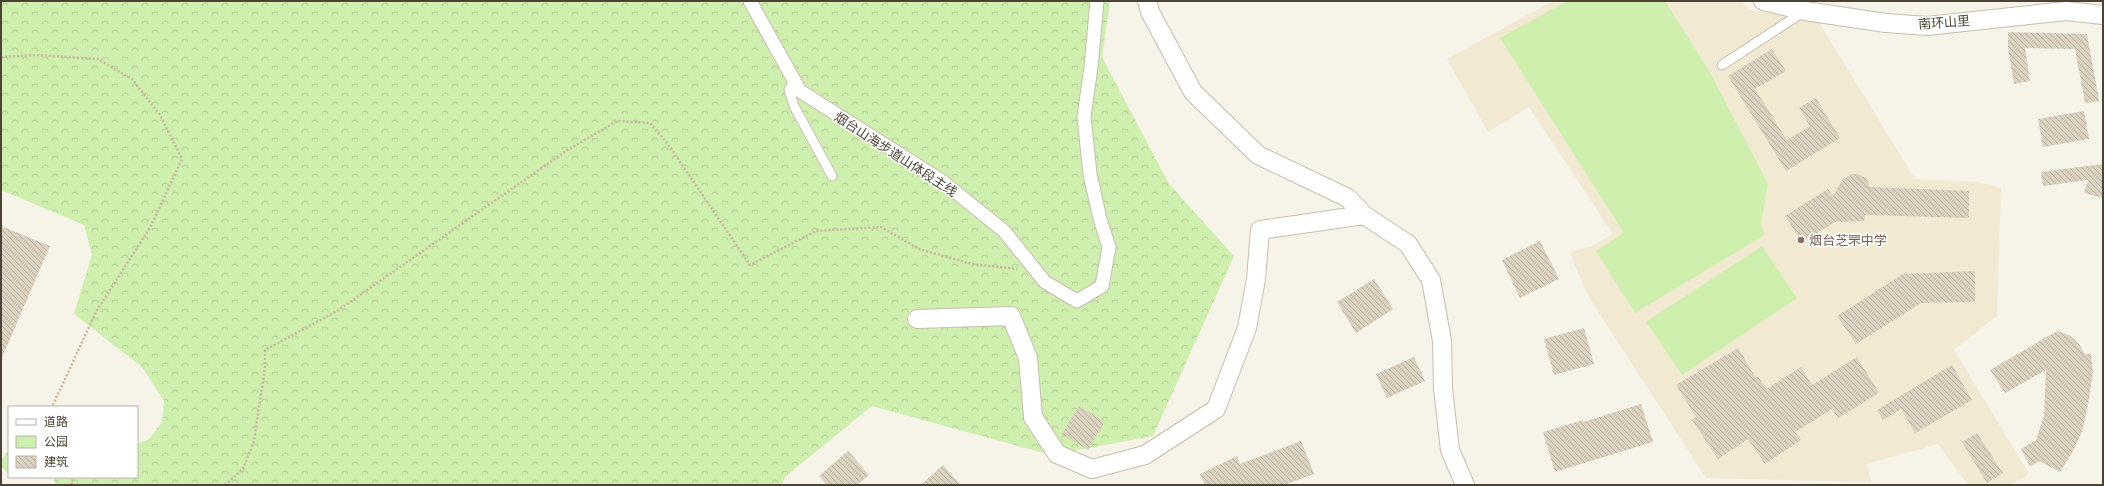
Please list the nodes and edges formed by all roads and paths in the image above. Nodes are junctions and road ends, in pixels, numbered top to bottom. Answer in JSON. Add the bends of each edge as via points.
{"nodes":[{"id":1,"x":750,"y":1,"type":"edge"},
{"id":2,"x":1097,"y":1,"type":"edge"},
{"id":3,"x":1147,"y":1,"type":"edge"},
{"id":4,"x":1763,"y":1,"type":"edge"},
{"id":5,"x":1805,"y":11,"type":"junction"},
{"id":6,"x":2103,"y":14,"type":"edge"},
{"id":7,"x":1,"y":57,"type":"edge"},
{"id":8,"x":1722,"y":65,"type":"dead end"},
{"id":9,"x":794,"y":79,"type":"junction"},
{"id":10,"x":832,"y":176,"type":"dead end"},
{"id":11,"x":1364,"y":215,"type":"junction"},
{"id":12,"x":1036,"y":271,"type":"junction"},
{"id":13,"x":917,"y":319,"type":"dead end"},
{"id":14,"x":52,"y":406,"type":"edge"},
{"id":15,"x":225,"y":485,"type":"edge"},
{"id":16,"x":1465,"y":485,"type":"edge"}],
"edges":[{"from":1,"to":9,"type":"street","name":"烟台山海步道山体段主线"},
{"from":2,"to":12,"type":"street","name":"烟台山海步道山体段主线","via":[[1084,117],[1090,174],[1109,248],[1102,286],[1077,301],[1045,282]]},
{"from":3,"to":11,"type":"street","via":[[1150,12],[1193,92],[1258,155],[1348,198]]},
{"from":4,"to":5,"type":"street","name":"南环山里"},
{"from":5,"to":6,"type":"street","name":"南环山里","via":[[1886,23],[1927,26],[2066,11]]},
{"from":5,"to":8,"type":"lane"},
{"from":7,"to":14,"type":"path","via":[[36,55],[98,59],[132,79],[160,115],[182,159],[152,226],[96,312]]},
{"from":9,"to":10,"type":"lane","via":[[789,90],[794,106]]},
{"from":9,"to":12,"type":"street","name":"烟台山海步道山体段主线","via":[[800,91],[942,181],[1004,231]]},
{"from":11,"to":13,"type":"street","via":[[1260,230],[1256,279],[1247,328],[1216,409],[1145,456],[1092,469],[1057,454],[1033,417],[1028,358],[1011,316]]},
{"from":11,"to":16,"type":"street","via":[[1408,244],[1430,280],[1442,341],[1443,389],[1450,450]]},
{"from":12,"to":15,"type":"path","via":[[972,264],[919,249],[881,227],[816,231],[750,265],[670,147],[650,123],[617,121],[566,151],[337,311],[265,350],[265,367],[254,441],[243,469]]}]}
